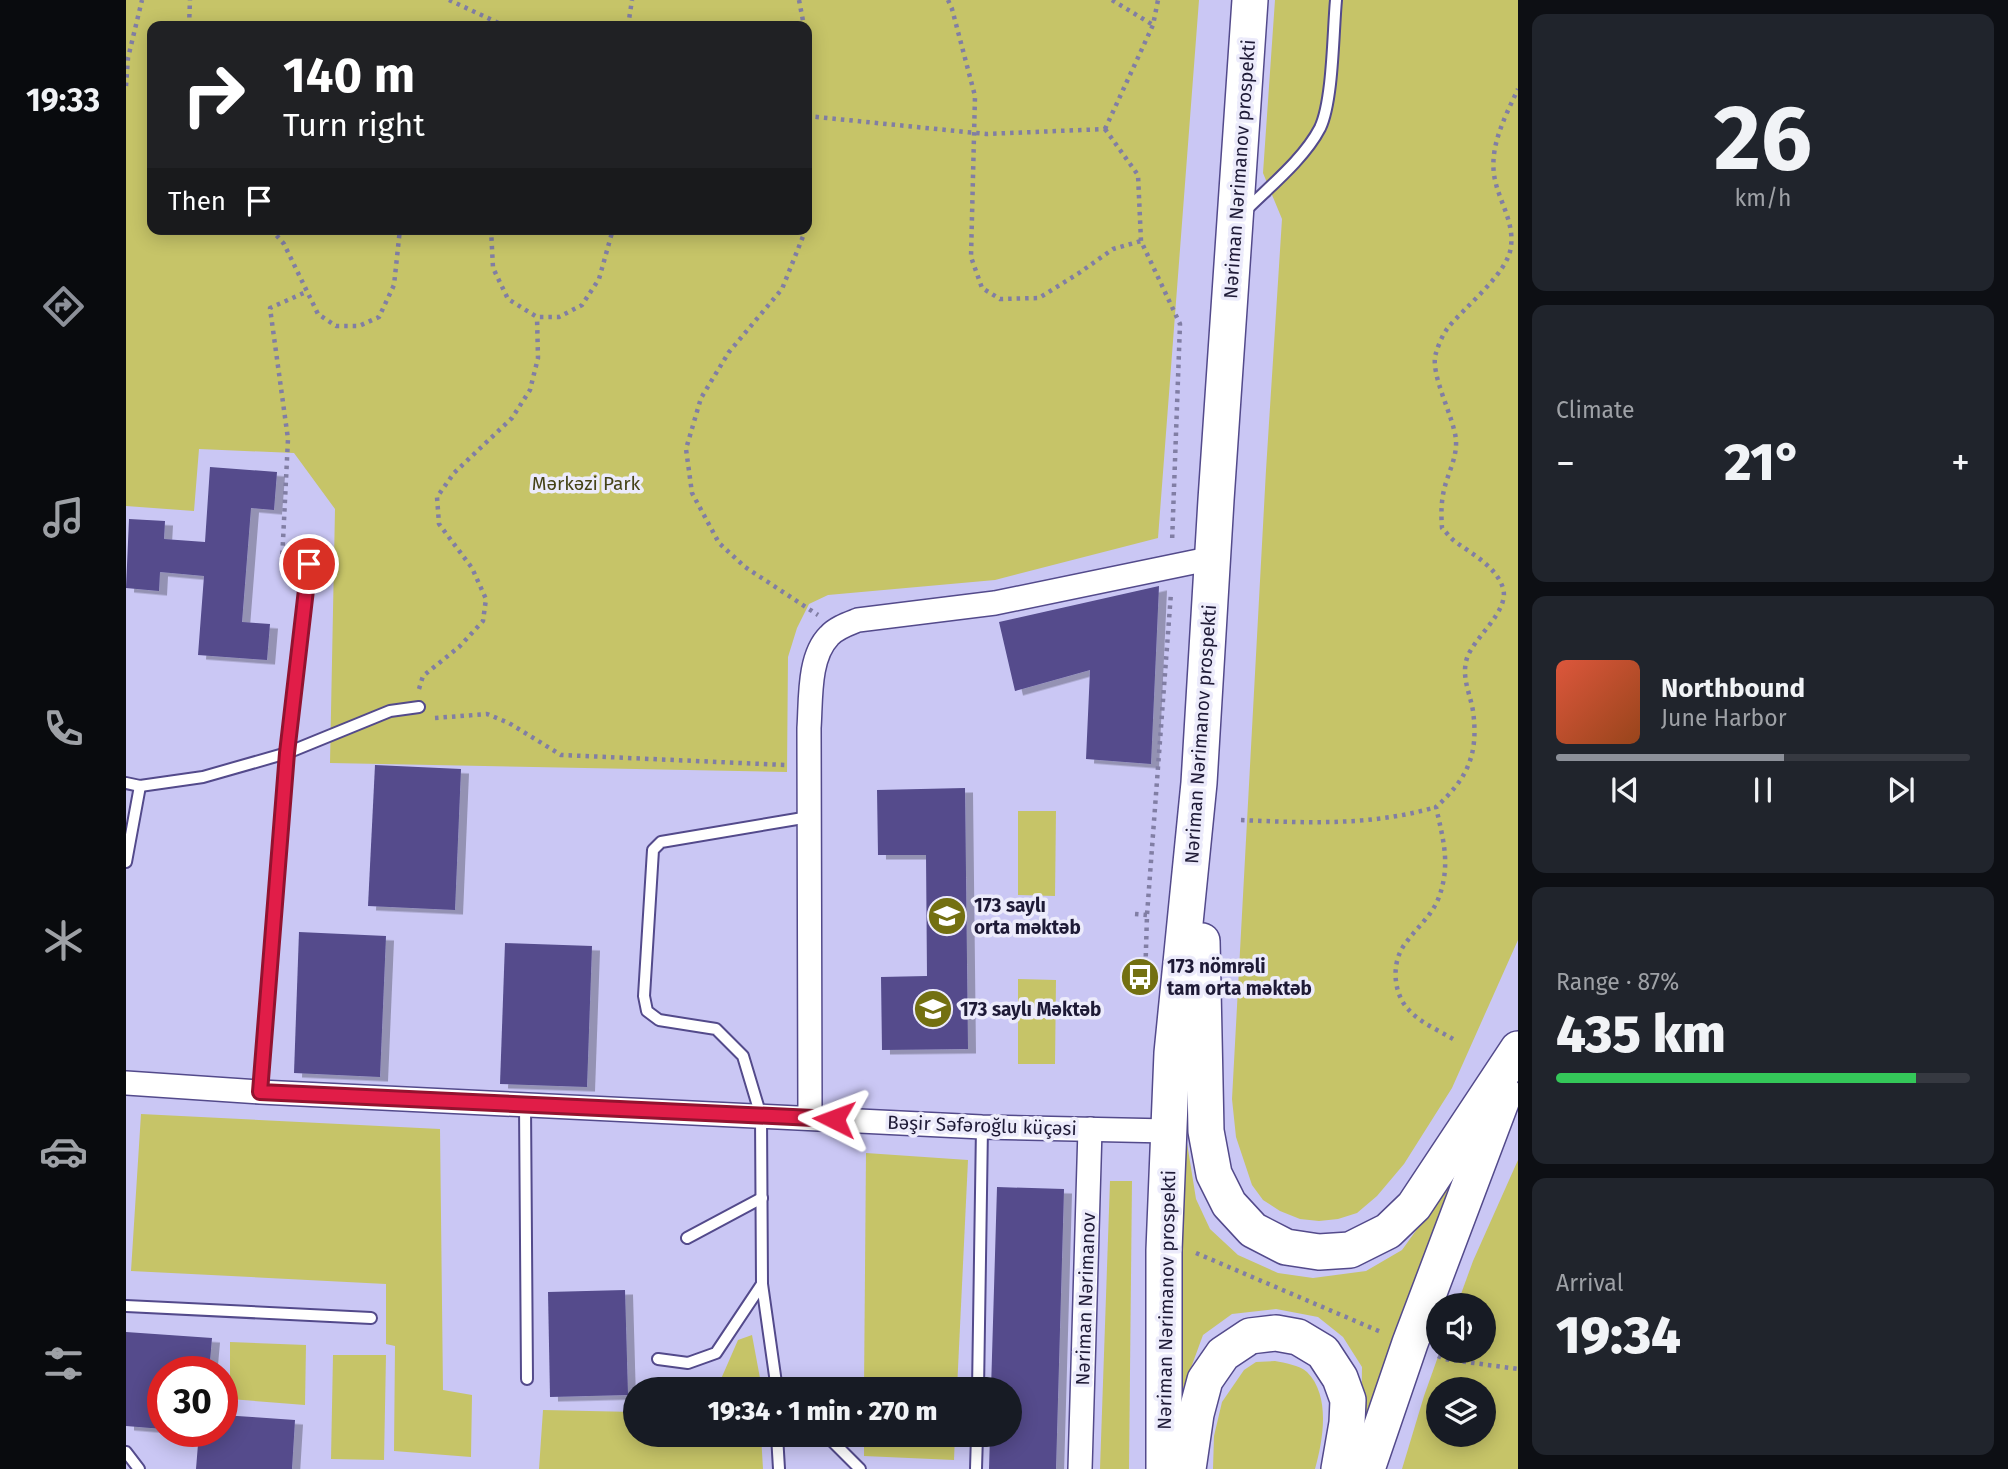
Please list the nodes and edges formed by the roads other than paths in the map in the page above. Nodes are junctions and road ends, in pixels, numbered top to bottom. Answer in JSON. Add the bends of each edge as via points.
{"nodes":[{"id":1,"x":1250,"y":0,"type":"edge"},
{"id":2,"x":1336,"y":0,"type":"edge"},
{"id":3,"x":1236,"y":220,"type":"junction"},
{"id":4,"x":1213,"y":558,"type":"junction"},
{"id":5,"x":309,"y":564,"type":"road end"},
{"id":6,"x":419,"y":707,"type":"road end"},
{"id":7,"x":287,"y":753,"type":"junction"},
{"id":8,"x":126,"y":783,"type":"edge"},
{"id":9,"x":1199,"y":783,"type":"junction"},
{"id":10,"x":140,"y":786,"type":"junction"},
{"id":11,"x":809,"y":817,"type":"junction"},
{"id":12,"x":126,"y":862,"type":"edge"},
{"id":13,"x":1518,"y":1049,"type":"edge"},
{"id":14,"x":1518,"y":1058,"type":"edge"},
{"id":15,"x":126,"y":1083,"type":"edge"},
{"id":16,"x":260,"y":1092,"type":"junction"},
{"id":17,"x":525,"y":1105,"type":"junction"},
{"id":18,"x":761,"y":1116,"type":"junction"},
{"id":19,"x":810,"y":1118,"type":"junction"},
{"id":20,"x":982,"y":1127,"type":"junction"},
{"id":21,"x":1090,"y":1129,"type":"junction"},
{"id":22,"x":1168,"y":1130,"type":"junction"},
{"id":23,"x":762,"y":1198,"type":"junction"},
{"id":24,"x":687,"y":1238,"type":"dead end"},
{"id":25,"x":762,"y":1284,"type":"junction"},
{"id":26,"x":126,"y":1306,"type":"edge"},
{"id":27,"x":371,"y":1318,"type":"dead end"},
{"id":28,"x":658,"y":1359,"type":"dead end"},
{"id":29,"x":774,"y":1377,"type":"edge"},
{"id":30,"x":978,"y":1377,"type":"edge"},
{"id":31,"x":527,"y":1379,"type":"dead end"},
{"id":32,"x":778,"y":1447,"type":"edge"},
{"id":33,"x":838,"y":1447,"type":"edge"},
{"id":34,"x":977,"y":1447,"type":"edge"},
{"id":35,"x":126,"y":1452,"type":"edge"},
{"id":36,"x":139,"y":1469,"type":"edge"},
{"id":37,"x":779,"y":1469,"type":"edge"},
{"id":38,"x":860,"y":1469,"type":"edge"},
{"id":39,"x":976,"y":1469,"type":"edge"},
{"id":40,"x":1080,"y":1469,"type":"edge"},
{"id":41,"x":1164,"y":1469,"type":"edge"},
{"id":42,"x":1188,"y":1469,"type":"edge"},
{"id":43,"x":1339,"y":1469,"type":"edge"},
{"id":44,"x":1367,"y":1469,"type":"edge"}],
"edges":[{"from":1,"to":3,"type":"main road","name":"Nəriman Nərimanov prospekti"},
{"from":2,"to":3,"type":"lane","via":[[1321,126],[1305,150]]},
{"from":3,"to":4,"type":"main road","name":"Nəriman Nərimanov prospekti"},
{"from":4,"to":9,"type":"main road","name":"Nəriman Nərimanov prospekti"},
{"from":4,"to":11,"type":"street","via":[[995,603],[858,620],[841,627],[828,636],[817,655],[812,682]]},
{"from":5,"to":7,"type":"lane"},
{"from":6,"to":7,"type":"lane","via":[[390,711]]},
{"from":7,"to":10,"type":"lane","via":[[203,777]]},
{"from":7,"to":16,"type":"lane"},
{"from":8,"to":10,"type":"lane"},
{"from":9,"to":13,"type":"main road","via":[[1206,1131],[1214,1174],[1229,1204],[1253,1230],[1286,1247],[1319,1252],[1350,1250],[1388,1231],[1414,1206]]},
{"from":9,"to":22,"type":"main road","name":"Nəriman Nərimanov prospekti"},
{"from":10,"to":12,"type":"lane"},
{"from":11,"to":18,"type":"lane","via":[[661,842],[653,850],[644,996],[647,1011],[659,1020],[716,1029],[743,1056]]},
{"from":11,"to":19,"type":"street"},
{"from":14,"to":44,"type":"main road"},
{"from":15,"to":16,"type":"street","name":"Bəşir Səfəroğlu küçəsi"},
{"from":16,"to":17,"type":"street","name":"Bəşir Səfəroğlu küçəsi"},
{"from":17,"to":18,"type":"street","name":"Bəşir Səfəroğlu küçəsi"},
{"from":17,"to":31,"type":"lane"},
{"from":18,"to":19,"type":"street","name":"Bəşir Səfəroğlu küçəsi"},
{"from":18,"to":23,"type":"lane"},
{"from":19,"to":20,"type":"street","name":"Bəşir Səfəroğlu küçəsi"},
{"from":20,"to":21,"type":"street","name":"Bəşir Səfəroğlu küçəsi"},
{"from":20,"to":30,"type":"lane"},
{"from":21,"to":22,"type":"street","name":"Bəşir Səfəroğlu küçəsi"},
{"from":21,"to":40,"type":"street","name":"Nəriman Nərimanov"},
{"from":22,"to":41,"type":"main road","name":"Nəriman Nərimanov prospekti"},
{"from":23,"to":24,"type":"lane"},
{"from":23,"to":25,"type":"lane"},
{"from":25,"to":28,"type":"lane","via":[[716,1353],[688,1363]]},
{"from":25,"to":29,"type":"lane"},
{"from":26,"to":27,"type":"lane"},
{"from":32,"to":37,"type":"lane"},
{"from":33,"to":38,"type":"lane"},
{"from":34,"to":39,"type":"lane"},
{"from":35,"to":36,"type":"lane"},
{"from":42,"to":43,"type":"main road","via":[[1205,1380],[1223,1354],[1250,1336],[1276,1333],[1298,1337],[1323,1352],[1340,1378],[1348,1400]]}]}
